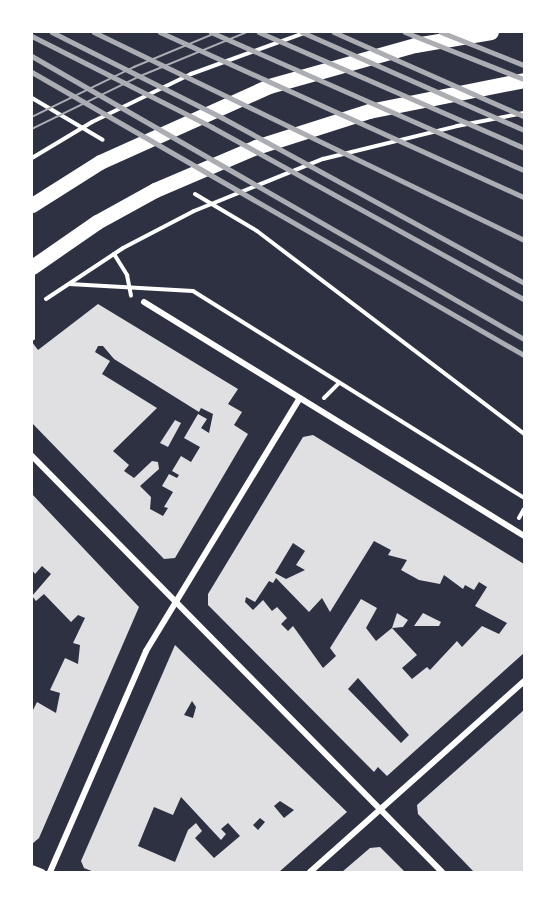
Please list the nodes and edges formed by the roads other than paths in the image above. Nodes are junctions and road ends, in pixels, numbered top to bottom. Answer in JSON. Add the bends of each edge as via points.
{"nodes":[{"id":1,"x":490,"y":32,"type":"edge"},
{"id":2,"x":525,"y":80,"type":"edge"},
{"id":3,"x":32,"y":205,"type":"edge"},
{"id":4,"x":32,"y":267,"type":"edge"},
{"id":5,"x":144,"y":302,"type":"dead end"},
{"id":6,"x":32,"y":338,"type":"edge"},
{"id":7,"x":300,"y":398,"type":"junction"},
{"id":8,"x":32,"y":456,"type":"edge"},
{"id":9,"x":525,"y":536,"type":"edge"},
{"id":10,"x":173,"y":603,"type":"junction"},
{"id":11,"x":525,"y":681,"type":"edge"},
{"id":12,"x":380,"y":811,"type":"junction"},
{"id":13,"x":32,"y":868,"type":"edge"},
{"id":14,"x":42,"y":873,"type":"edge"},
{"id":15,"x":50,"y":873,"type":"edge"},
{"id":16,"x":310,"y":873,"type":"edge"},
{"id":17,"x":442,"y":873,"type":"edge"}],
"edges":[{"from":1,"to":3,"type":"main road","via":[[415,45],[269,86],[100,162]]},
{"from":2,"to":4,"type":"main road","via":[[380,109],[256,147],[155,190],[97,222]]},
{"from":4,"to":6,"type":"lane"},
{"from":5,"to":7,"type":"street"},
{"from":7,"to":9,"type":"street"},
{"from":7,"to":10,"type":"street"},
{"from":8,"to":10,"type":"street"},
{"from":10,"to":12,"type":"street"},
{"from":10,"to":15,"type":"street","via":[[146,651]]},
{"from":11,"to":12,"type":"street"},
{"from":12,"to":16,"type":"street"},
{"from":12,"to":17,"type":"street"},
{"from":13,"to":14,"type":"street"}]}
